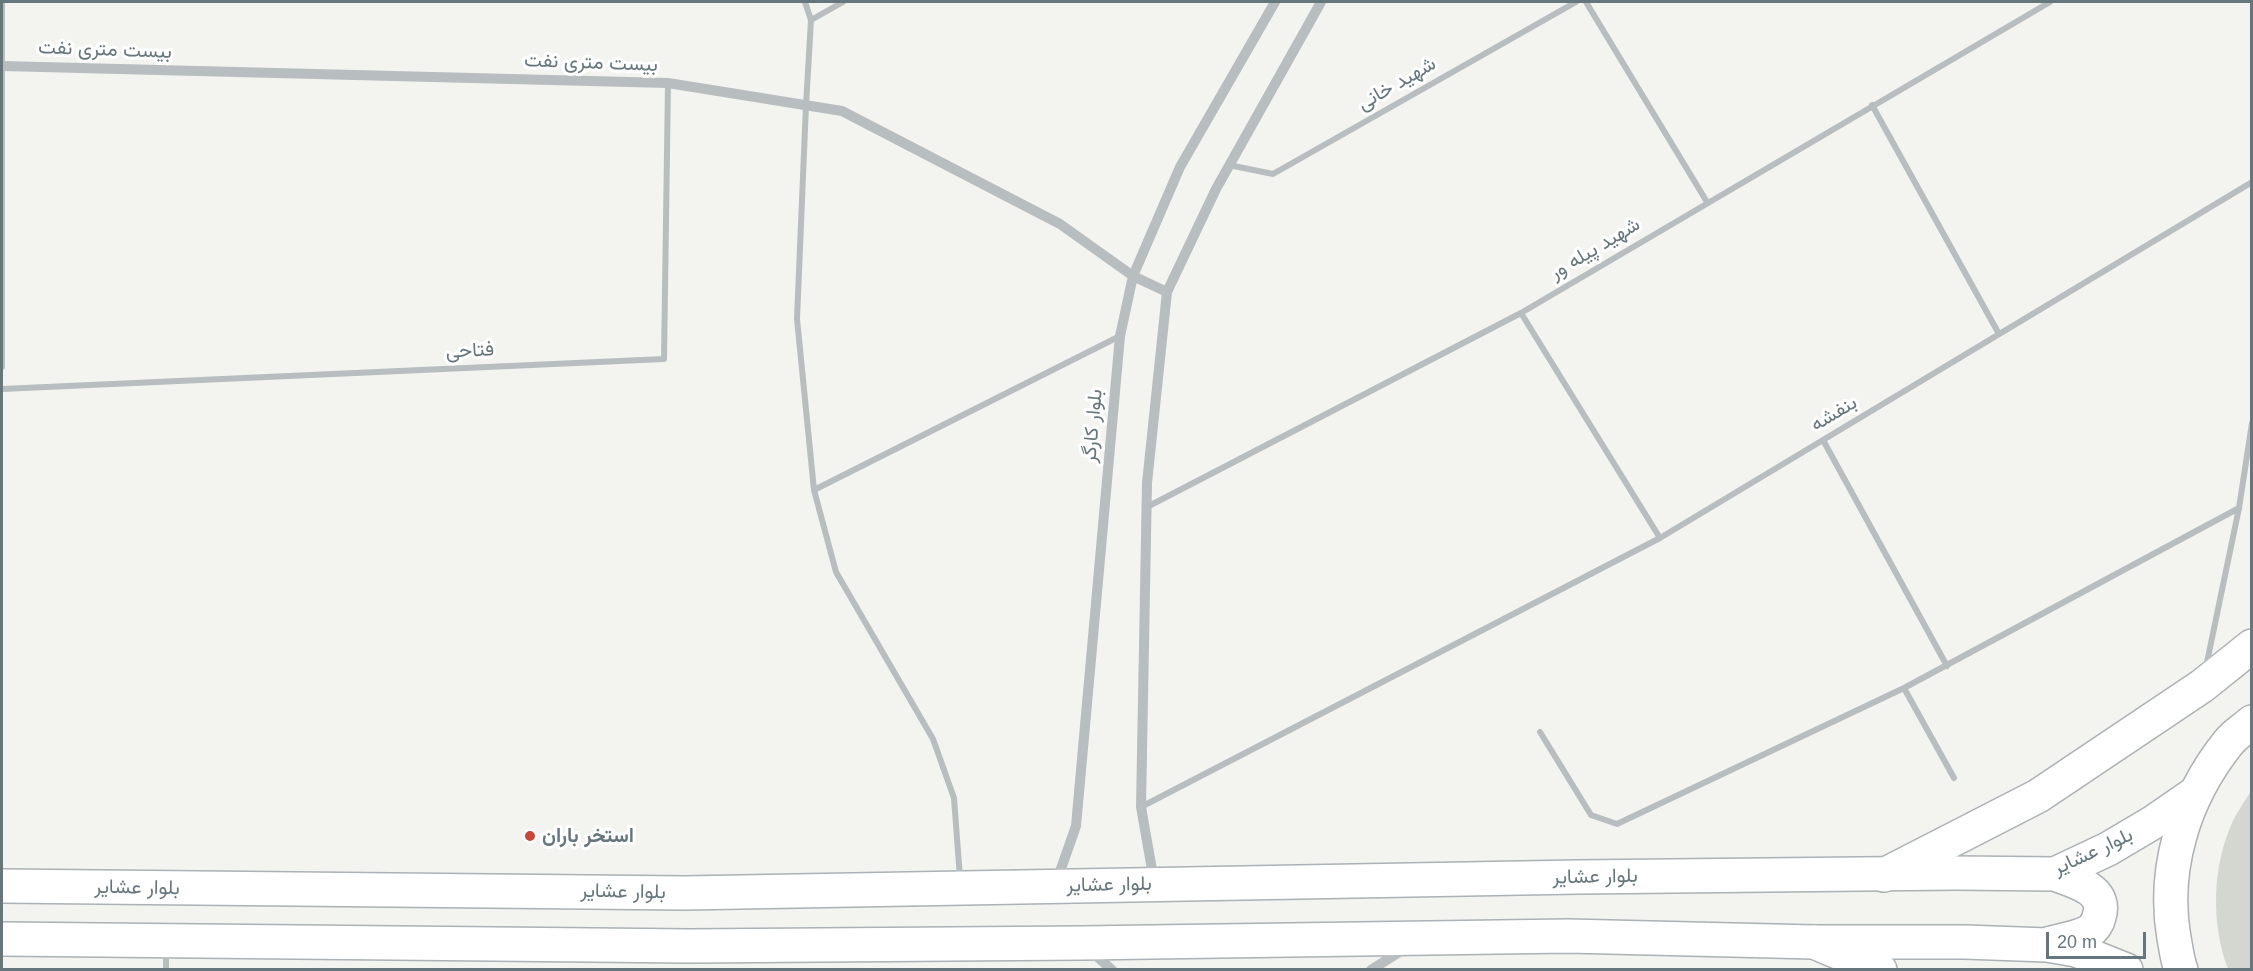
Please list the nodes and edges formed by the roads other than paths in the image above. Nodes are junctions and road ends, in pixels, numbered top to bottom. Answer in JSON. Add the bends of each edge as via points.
{"nodes":[{"id":1,"x":2,"y":2,"type":"edge"},
{"id":2,"x":805,"y":2,"type":"edge"},
{"id":3,"x":843,"y":2,"type":"edge"},
{"id":4,"x":1275,"y":2,"type":"edge"},
{"id":5,"x":1321,"y":2,"type":"edge"},
{"id":6,"x":1576,"y":2,"type":"edge"},
{"id":7,"x":1586,"y":2,"type":"edge"},
{"id":8,"x":2050,"y":2,"type":"edge"},
{"id":9,"x":812,"y":20,"type":"junction"},
{"id":10,"x":2,"y":66,"type":"edge"},
{"id":11,"x":668,"y":83,"type":"junction"},
{"id":12,"x":806,"y":105,"type":"junction"},
{"id":13,"x":1872,"y":105,"type":"junction"},
{"id":14,"x":1229,"y":165,"type":"junction"},
{"id":15,"x":2252,"y":182,"type":"edge"},
{"id":16,"x":1707,"y":202,"type":"junction"},
{"id":17,"x":1133,"y":276,"type":"junction"},
{"id":18,"x":1167,"y":292,"type":"junction"},
{"id":19,"x":1521,"y":313,"type":"junction"},
{"id":20,"x":1999,"y":334,"type":"junction"},
{"id":21,"x":1120,"y":336,"type":"junction"},
{"id":22,"x":2,"y":367,"type":"edge"},
{"id":23,"x":2,"y":388,"type":"edge"},
{"id":24,"x":2252,"y":423,"type":"edge"},
{"id":25,"x":1823,"y":440,"type":"junction"},
{"id":26,"x":814,"y":490,"type":"junction"},
{"id":27,"x":1147,"y":507,"type":"junction"},
{"id":28,"x":2239,"y":508,"type":"junction"},
{"id":29,"x":1660,"y":538,"type":"junction"},
{"id":30,"x":2252,"y":646,"type":"edge"},
{"id":31,"x":1947,"y":666,"type":"junction"},
{"id":32,"x":2202,"y":686,"type":"junction"},
{"id":33,"x":1904,"y":688,"type":"junction"},
{"id":34,"x":2252,"y":722,"type":"edge"},
{"id":35,"x":1540,"y":732,"type":"dead end"},
{"id":36,"x":1954,"y":778,"type":"dead end"},
{"id":37,"x":2194,"y":794,"type":"junction"},
{"id":38,"x":1141,"y":807,"type":"junction"},
{"id":39,"x":2055,"y":874,"type":"junction"},
{"id":40,"x":1884,"y":875,"type":"junction"},
{"id":41,"x":1155,"y":885,"type":"junction"},
{"id":42,"x":2,"y":886,"type":"edge"},
{"id":43,"x":1055,"y":886,"type":"junction"},
{"id":44,"x":961,"y":888,"type":"junction"},
{"id":45,"x":1423,"y":937,"type":"junction"},
{"id":46,"x":2,"y":939,"type":"edge"},
{"id":47,"x":1814,"y":942,"type":"junction"},
{"id":48,"x":1082,"y":943,"type":"junction"},
{"id":49,"x":2047,"y":945,"type":"junction"},
{"id":50,"x":166,"y":955,"type":"edge"},
{"id":51,"x":1112,"y":969,"type":"edge"},
{"id":52,"x":1371,"y":969,"type":"edge"},
{"id":53,"x":1880,"y":969,"type":"edge"},
{"id":54,"x":2126,"y":969,"type":"edge"},
{"id":55,"x":2181,"y":969,"type":"edge"}],
"edges":[{"from":1,"to":10,"type":"street"},
{"from":2,"to":9,"type":"street"},
{"from":3,"to":9,"type":"street"},
{"from":4,"to":17,"type":"street","name":"بلوار کارگر","via":[[1180,167]]},
{"from":5,"to":14,"type":"street"},
{"from":6,"to":14,"type":"street","name":"شهید خانی","via":[[1273,174]]},
{"from":7,"to":16,"type":"street"},
{"from":8,"to":13,"type":"street","name":"شهید پیله ور"},
{"from":9,"to":12,"type":"street"},
{"from":10,"to":11,"type":"street","name":"بیست متری نفت"},
{"from":10,"to":22,"type":"street"},
{"from":11,"to":12,"type":"street","name":"بیست متری نفت"},
{"from":11,"to":23,"type":"street","name":"فتاحی","via":[[664,359]]},
{"from":12,"to":17,"type":"street","name":"بیست متری نفت","via":[[842,111],[1060,224]]},
{"from":12,"to":26,"type":"street","via":[[798,319]]},
{"from":13,"to":16,"type":"street","name":"شهید پیله ور"},
{"from":13,"to":20,"type":"street"},
{"from":14,"to":18,"type":"street"},
{"from":15,"to":20,"type":"street","name":"بنفشه"},
{"from":16,"to":19,"type":"street","name":"شهید پیله ور"},
{"from":17,"to":18,"type":"street","name":"بیست متری نفت"},
{"from":17,"to":21,"type":"street","name":"بلوار کارگر"},
{"from":18,"to":27,"type":"street"},
{"from":19,"to":27,"type":"street","name":"شهید پیله ور"},
{"from":19,"to":29,"type":"street"},
{"from":20,"to":25,"type":"street","name":"بنفشه"},
{"from":21,"to":26,"type":"street"},
{"from":21,"to":43,"type":"street","name":"بلوار کارگر","via":[[1076,826]]},
{"from":24,"to":28,"type":"street"},
{"from":25,"to":29,"type":"street","name":"بنفشه"},
{"from":25,"to":31,"type":"street"},
{"from":26,"to":44,"type":"street","via":[[836,572],[933,739],[954,798]]},
{"from":27,"to":38,"type":"street"},
{"from":28,"to":31,"type":"street"},
{"from":28,"to":32,"type":"street"},
{"from":29,"to":38,"type":"street","name":"بنفشه"},
{"from":30,"to":32,"type":"main road"},
{"from":31,"to":33,"type":"street"},
{"from":32,"to":40,"type":"main road","via":[[2038,796]]},
{"from":33,"to":35,"type":"street","via":[[1617,824],[1591,815]]},
{"from":33,"to":36,"type":"street"},
{"from":34,"to":37,"type":"main road","via":[[2228,742]]},
{"from":37,"to":39,"type":"main road","name":"بلوار عشایر","via":[[2108,849]]},
{"from":37,"to":55,"type":"main road","via":[[2179,835],[2171,878],[2171,921]]},
{"from":38,"to":41,"type":"street"},
{"from":39,"to":40,"type":"main road","name":"بلوار عشایر"},
{"from":39,"to":49,"type":"main road","via":[[2088,887],[2101,903],[2101,913],[2089,932]]},
{"from":40,"to":41,"type":"main road","name":"بلوار عشایر"},
{"from":41,"to":43,"type":"main road","name":"بلوار عشایر"},
{"from":42,"to":44,"type":"main road","name":"بلوار عشایر","via":[[685,893]]},
{"from":43,"to":44,"type":"main road","name":"بلوار عشایر"},
{"from":45,"to":47,"type":"main road"},
{"from":45,"to":48,"type":"main road"},
{"from":45,"to":52,"type":"street"},
{"from":46,"to":50,"type":"main road"},
{"from":47,"to":49,"type":"main road"},
{"from":47,"to":53,"type":"main road"},
{"from":48,"to":50,"type":"main road"},
{"from":48,"to":51,"type":"street"},
{"from":49,"to":54,"type":"main road","via":[[2076,950]]}]}
